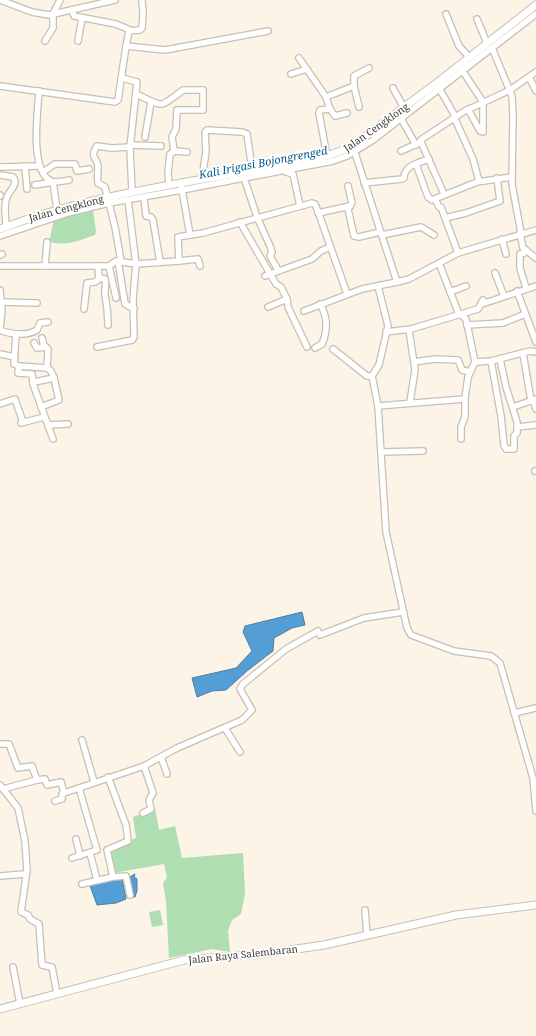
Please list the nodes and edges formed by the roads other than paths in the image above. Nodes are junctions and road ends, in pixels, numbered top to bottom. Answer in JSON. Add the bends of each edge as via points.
{"nodes":[{"id":1,"x":0,"y":0,"type":"edge"},
{"id":2,"x":60,"y":0,"type":"edge"},
{"id":3,"x":115,"y":0,"type":"edge"},
{"id":4,"x":142,"y":0,"type":"edge"},
{"id":5,"x":7,"y":1,"type":"edge"},
{"id":6,"x":536,"y":5,"type":"edge"},
{"id":7,"x":72,"y":10,"type":"junction"},
{"id":8,"x":53,"y":14,"type":"junction"},
{"id":9,"x":446,"y":14,"type":"dead end"},
{"id":10,"x":536,"y":14,"type":"edge"},
{"id":11,"x":82,"y":18,"type":"junction"},
{"id":12,"x":477,"y":19,"type":"dead end"},
{"id":13,"x":130,"y":30,"type":"junction"},
{"id":14,"x":268,"y":31,"type":"dead end"},
{"id":15,"x":45,"y":41,"type":"dead end"},
{"id":16,"x":78,"y":41,"type":"dead end"},
{"id":17,"x":489,"y":45,"type":"junction"},
{"id":18,"x":126,"y":46,"type":"junction"},
{"id":19,"x":299,"y":58,"type":"dead end"},
{"id":20,"x":473,"y":58,"type":"junction"},
{"id":21,"x":369,"y":68,"type":"dead end"},
{"id":22,"x":307,"y":69,"type":"junction"},
{"id":23,"x":462,"y":70,"type":"junction"},
{"id":24,"x":536,"y":72,"type":"edge"},
{"id":25,"x":292,"y":74,"type":"dead end"},
{"id":26,"x":529,"y":77,"type":"junction"},
{"id":27,"x":122,"y":78,"type":"junction"},
{"id":28,"x":439,"y":85,"type":"junction"},
{"id":29,"x":0,"y":86,"type":"edge"},
{"id":30,"x":354,"y":86,"type":"junction"},
{"id":31,"x":393,"y":88,"type":"dead end"},
{"id":32,"x":510,"y":90,"type":"junction"},
{"id":33,"x":39,"y":91,"type":"junction"},
{"id":34,"x":536,"y":92,"type":"edge"},
{"id":35,"x":136,"y":94,"type":"junction"},
{"id":36,"x":326,"y":97,"type":"junction"},
{"id":37,"x":151,"y":102,"type":"junction"},
{"id":38,"x":483,"y":102,"type":"junction"},
{"id":39,"x":416,"y":103,"type":"junction"},
{"id":40,"x":359,"y":107,"type":"dead end"},
{"id":41,"x":404,"y":108,"type":"junction"},
{"id":42,"x":330,"y":109,"type":"junction"},
{"id":43,"x":468,"y":109,"type":"junction"},
{"id":44,"x":347,"y":113,"type":"dead end"},
{"id":45,"x":399,"y":116,"type":"junction"},
{"id":46,"x":455,"y":117,"type":"junction"},
{"id":47,"x":145,"y":137,"type":"dead end"},
{"id":48,"x":418,"y":143,"type":"junction"},
{"id":49,"x":130,"y":146,"type":"junction"},
{"id":50,"x":161,"y":146,"type":"dead end"},
{"id":51,"x":354,"y":149,"type":"junction"},
{"id":52,"x":174,"y":151,"type":"junction"},
{"id":53,"x":401,"y":151,"type":"dead end"},
{"id":54,"x":187,"y":152,"type":"dead end"},
{"id":55,"x":327,"y":156,"type":"junction"},
{"id":56,"x":429,"y":159,"type":"junction"},
{"id":57,"x":251,"y":162,"type":"dead end"},
{"id":58,"x":416,"y":164,"type":"junction"},
{"id":59,"x":25,"y":166,"type":"junction"},
{"id":60,"x":0,"y":167,"type":"edge"},
{"id":61,"x":42,"y":169,"type":"junction"},
{"id":62,"x":89,"y":169,"type":"dead end"},
{"id":63,"x":280,"y":171,"type":"junction"},
{"id":64,"x":247,"y":175,"type":"junction"},
{"id":65,"x":0,"y":176,"type":"edge"},
{"id":66,"x":235,"y":176,"type":"junction"},
{"id":67,"x":512,"y":177,"type":"junction"},
{"id":68,"x":497,"y":178,"type":"junction"},
{"id":69,"x":202,"y":179,"type":"junction"},
{"id":70,"x":69,"y":180,"type":"dead end"},
{"id":71,"x":479,"y":181,"type":"junction"},
{"id":72,"x":53,"y":182,"type":"junction"},
{"id":73,"x":364,"y":183,"type":"junction"},
{"id":74,"x":35,"y":185,"type":"dead end"},
{"id":75,"x":169,"y":185,"type":"junction"},
{"id":76,"x":348,"y":186,"type":"dead end"},
{"id":77,"x":181,"y":187,"type":"junction"},
{"id":78,"x":27,"y":189,"type":"dead end"},
{"id":79,"x":444,"y":194,"type":"junction"},
{"id":80,"x":2,"y":196,"type":"edge"},
{"id":81,"x":130,"y":196,"type":"junction"},
{"id":82,"x":144,"y":197,"type":"junction"},
{"id":83,"x":435,"y":199,"type":"junction"},
{"id":84,"x":108,"y":200,"type":"junction"},
{"id":85,"x":300,"y":206,"type":"junction"},
{"id":86,"x":350,"y":206,"type":"junction"},
{"id":87,"x":57,"y":210,"type":"junction"},
{"id":88,"x":318,"y":212,"type":"junction"},
{"id":89,"x":257,"y":217,"type":"junction"},
{"id":90,"x":445,"y":218,"type":"junction"},
{"id":91,"x":33,"y":220,"type":"junction"},
{"id":92,"x":240,"y":222,"type":"junction"},
{"id":93,"x":11,"y":227,"type":"edge"},
{"id":94,"x":536,"y":230,"type":"edge"},
{"id":95,"x":521,"y":233,"type":"junction"},
{"id":96,"x":381,"y":234,"type":"junction"},
{"id":97,"x":434,"y":234,"type":"dead end"},
{"id":98,"x":190,"y":235,"type":"junction"},
{"id":99,"x":0,"y":236,"type":"edge"},
{"id":100,"x":502,"y":239,"type":"junction"},
{"id":101,"x":47,"y":242,"type":"dead end"},
{"id":102,"x":330,"y":247,"type":"junction"},
{"id":103,"x":526,"y":250,"type":"junction"},
{"id":104,"x":458,"y":253,"type":"junction"},
{"id":105,"x":506,"y":254,"type":"dead end"},
{"id":106,"x":536,"y":258,"type":"edge"},
{"id":107,"x":119,"y":261,"type":"junction"},
{"id":108,"x":179,"y":261,"type":"junction"},
{"id":109,"x":160,"y":262,"type":"junction"},
{"id":110,"x":439,"y":263,"type":"junction"},
{"id":111,"x":136,"y":264,"type":"junction"},
{"id":112,"x":0,"y":266,"type":"edge"},
{"id":113,"x":45,"y":266,"type":"junction"},
{"id":114,"x":98,"y":266,"type":"junction"},
{"id":115,"x":109,"y":266,"type":"junction"},
{"id":116,"x":200,"y":266,"type":"dead end"},
{"id":117,"x":278,"y":270,"type":"junction"},
{"id":118,"x":271,"y":273,"type":"junction"},
{"id":119,"x":495,"y":273,"type":"dead end"},
{"id":120,"x":264,"y":276,"type":"dead end"},
{"id":121,"x":99,"y":278,"type":"junction"},
{"id":122,"x":397,"y":282,"type":"junction"},
{"id":123,"x":378,"y":286,"type":"junction"},
{"id":124,"x":466,"y":286,"type":"dead end"},
{"id":125,"x":536,"y":286,"type":"edge"},
{"id":126,"x":526,"y":288,"type":"junction"},
{"id":127,"x":0,"y":290,"type":"edge"},
{"id":128,"x":450,"y":292,"type":"junction"},
{"id":129,"x":517,"y":292,"type":"junction"},
{"id":130,"x":347,"y":294,"type":"junction"},
{"id":131,"x":504,"y":296,"type":"junction"},
{"id":132,"x":116,"y":298,"type":"dead end"},
{"id":133,"x":287,"y":299,"type":"junction"},
{"id":134,"x":1,"y":302,"type":"junction"},
{"id":135,"x":37,"y":303,"type":"dead end"},
{"id":136,"x":320,"y":304,"type":"junction"},
{"id":137,"x":268,"y":307,"type":"dead end"},
{"id":138,"x":84,"y":309,"type":"dead end"},
{"id":139,"x":134,"y":309,"type":"junction"},
{"id":140,"x":1,"y":311,"type":"edge"},
{"id":141,"x":304,"y":311,"type":"dead end"},
{"id":142,"x":525,"y":314,"type":"junction"},
{"id":143,"x":459,"y":315,"type":"junction"},
{"id":144,"x":48,"y":322,"type":"dead end"},
{"id":145,"x":108,"y":325,"type":"dead end"},
{"id":146,"x":467,"y":325,"type":"junction"},
{"id":147,"x":409,"y":330,"type":"junction"},
{"id":148,"x":386,"y":332,"type":"junction"},
{"id":149,"x":16,"y":334,"type":"junction"},
{"id":150,"x":42,"y":338,"type":"dead end"},
{"id":151,"x":536,"y":342,"type":"edge"},
{"id":152,"x":34,"y":343,"type":"dead end"},
{"id":153,"x":46,"y":347,"type":"junction"},
{"id":154,"x":97,"y":347,"type":"dead end"},
{"id":155,"x":307,"y":347,"type":"dead end"},
{"id":156,"x":315,"y":348,"type":"dead end"},
{"id":157,"x":333,"y":349,"type":"dead end"},
{"id":158,"x":523,"y":353,"type":"junction"},
{"id":159,"x":535,"y":353,"type":"edge"},
{"id":160,"x":0,"y":354,"type":"edge"},
{"id":161,"x":16,"y":357,"type":"junction"},
{"id":162,"x":500,"y":359,"type":"junction"},
{"id":163,"x":491,"y":361,"type":"junction"},
{"id":164,"x":414,"y":362,"type":"junction"},
{"id":165,"x":475,"y":362,"type":"junction"},
{"id":166,"x":19,"y":366,"type":"junction"},
{"id":167,"x":47,"y":368,"type":"junction"},
{"id":168,"x":470,"y":372,"type":"junction"},
{"id":169,"x":372,"y":376,"type":"junction"},
{"id":170,"x":54,"y":378,"type":"junction"},
{"id":171,"x":33,"y":384,"type":"junction"},
{"id":172,"x":465,"y":398,"type":"junction"},
{"id":173,"x":533,"y":400,"type":"edge"},
{"id":174,"x":410,"y":402,"type":"junction"},
{"id":175,"x":0,"y":404,"type":"edge"},
{"id":176,"x":378,"y":406,"type":"junction"},
{"id":177,"x":40,"y":407,"type":"junction"},
{"id":178,"x":513,"y":407,"type":"junction"},
{"id":179,"x":536,"y":409,"type":"edge"},
{"id":180,"x":44,"y":417,"type":"junction"},
{"id":181,"x":68,"y":424,"type":"dead end"},
{"id":182,"x":48,"y":425,"type":"junction"},
{"id":183,"x":536,"y":425,"type":"edge"},
{"id":184,"x":518,"y":427,"type":"junction"},
{"id":185,"x":53,"y":439,"type":"dead end"},
{"id":186,"x":461,"y":439,"type":"dead end"},
{"id":187,"x":423,"y":451,"type":"dead end"},
{"id":188,"x":381,"y":452,"type":"junction"},
{"id":189,"x":403,"y":612,"type":"junction"},
{"id":190,"x":536,"y":708,"type":"edge"},
{"id":191,"x":514,"y":713,"type":"junction"},
{"id":192,"x":225,"y":728,"type":"junction"},
{"id":193,"x":82,"y":740,"type":"dead end"},
{"id":194,"x":0,"y":744,"type":"edge"},
{"id":195,"x":240,"y":752,"type":"dead end"},
{"id":196,"x":161,"y":757,"type":"junction"},
{"id":197,"x":144,"y":766,"type":"junction"},
{"id":198,"x":167,"y":774,"type":"dead end"},
{"id":199,"x":108,"y":777,"type":"junction"},
{"id":200,"x":534,"y":778,"type":"edge"},
{"id":201,"x":37,"y":780,"type":"junction"},
{"id":202,"x":94,"y":782,"type":"junction"},
{"id":203,"x":1,"y":787,"type":"edge"},
{"id":204,"x":79,"y":788,"type":"junction"},
{"id":205,"x":64,"y":793,"type":"junction"},
{"id":206,"x":55,"y":801,"type":"dead end"},
{"id":207,"x":536,"y":808,"type":"edge"},
{"id":208,"x":143,"y":813,"type":"dead end"},
{"id":209,"x":76,"y":839,"type":"dead end"},
{"id":210,"x":90,"y":853,"type":"junction"},
{"id":211,"x":80,"y":856,"type":"junction"},
{"id":212,"x":72,"y":858,"type":"dead end"},
{"id":213,"x":25,"y":874,"type":"junction"},
{"id":214,"x":0,"y":876,"type":"edge"},
{"id":215,"x":113,"y":877,"type":"junction"},
{"id":216,"x":97,"y":880,"type":"junction"},
{"id":217,"x":82,"y":884,"type":"dead end"},
{"id":218,"x":130,"y":895,"type":"dead end"},
{"id":219,"x":536,"y":905,"type":"edge"},
{"id":220,"x":365,"y":910,"type":"dead end"},
{"id":221,"x":367,"y":935,"type":"junction"},
{"id":222,"x":13,"y":967,"type":"dead end"},
{"id":223,"x":57,"y":994,"type":"junction"},
{"id":224,"x":20,"y":1004,"type":"junction"},
{"id":225,"x":0,"y":1009,"type":"edge"}],
"edges":[{"from":1,"to":5,"type":"street"},
{"from":2,"to":8,"type":"street"},
{"from":3,"to":7,"type":"street"},
{"from":4,"to":13,"type":"street","via":[[142,28]]},
{"from":5,"to":8,"type":"street","via":[[32,12]]},
{"from":6,"to":17,"type":"main road","name":"Jalan Cengklong"},
{"from":7,"to":8,"type":"street"},
{"from":7,"to":11,"type":"street","via":[[73,16]]},
{"from":8,"to":15,"type":"street","via":[[53,28]]},
{"from":9,"to":20,"type":"street","via":[[459,46]]},
{"from":10,"to":17,"type":"street"},
{"from":11,"to":13,"type":"street","via":[[116,24]]},
{"from":11,"to":16,"type":"street"},
{"from":12,"to":17,"type":"street"},
{"from":13,"to":18,"type":"street"},
{"from":14,"to":18,"type":"street","via":[[165,50]]},
{"from":17,"to":20,"type":"main road","name":"Jalan Cengklong"},
{"from":17,"to":32,"type":"street"},
{"from":18,"to":27,"type":"street"},
{"from":19,"to":22,"type":"street"},
{"from":20,"to":23,"type":"street"},
{"from":20,"to":28,"type":"main road","name":"Jalan Cengklong"},
{"from":21,"to":30,"type":"street","via":[[354,76]]},
{"from":22,"to":25,"type":"street"},
{"from":22,"to":36,"type":"street"},
{"from":23,"to":28,"type":"street"},
{"from":23,"to":38,"type":"street"},
{"from":24,"to":26,"type":"street"},
{"from":26,"to":32,"type":"street"},
{"from":26,"to":34,"type":"street"},
{"from":27,"to":33,"type":"street","via":[[116,102]]},
{"from":27,"to":35,"type":"street","via":[[136,80]]},
{"from":28,"to":39,"type":"main road","name":"Jalan Cengklong"},
{"from":28,"to":46,"type":"street"},
{"from":29,"to":33,"type":"street"},
{"from":30,"to":36,"type":"street"},
{"from":30,"to":40,"type":"street"},
{"from":31,"to":41,"type":"street"},
{"from":32,"to":38,"type":"street"},
{"from":32,"to":67,"type":"street","via":[[513,115]]},
{"from":33,"to":61,"type":"street","via":[[36,142]]},
{"from":35,"to":37,"type":"street"},
{"from":35,"to":49,"type":"street"},
{"from":36,"to":42,"type":"street"},
{"from":37,"to":47,"type":"street"},
{"from":37,"to":52,"type":"street","via":[[166,104],[183,90],[203,91],[203,110],[177,110],[176,129],[172,137]]},
{"from":38,"to":43,"type":"street"},
{"from":38,"to":43,"type":"street","via":[[483,132]]},
{"from":39,"to":41,"type":"main road","name":"Jalan Cengklong"},
{"from":39,"to":45,"type":"street"},
{"from":41,"to":45,"type":"main road","name":"Jalan Cengklong"},
{"from":42,"to":44,"type":"street","via":[[335,116]]},
{"from":42,"to":55,"type":"street","via":[[320,110],[319,113]]},
{"from":43,"to":46,"type":"street"},
{"from":45,"to":48,"type":"street"},
{"from":45,"to":51,"type":"main road","name":"Jalan Cengklong"},
{"from":46,"to":48,"type":"street"},
{"from":46,"to":71,"type":"street","via":[[475,164]]},
{"from":48,"to":53,"type":"street"},
{"from":48,"to":56,"type":"street"},
{"from":49,"to":50,"type":"street"},
{"from":49,"to":81,"type":"street"},
{"from":49,"to":84,"type":"street","via":[[95,148],[93,156],[98,165],[97,182],[105,186]]},
{"from":51,"to":55,"type":"main road","name":"Jalan Cengklong"},
{"from":51,"to":63,"type":"street","via":[[347,156],[333,161]]},
{"from":51,"to":73,"type":"street"},
{"from":52,"to":54,"type":"street"},
{"from":52,"to":75,"type":"street","via":[[168,159]]},
{"from":55,"to":64,"type":"main road","name":"Jalan Cengklong"},
{"from":56,"to":58,"type":"street"},
{"from":56,"to":79,"type":"street"},
{"from":57,"to":69,"type":"street","via":[[247,134],[207,130]]},
{"from":58,"to":73,"type":"street","via":[[405,170],[402,179]]},
{"from":58,"to":83,"type":"street","via":[[428,197],[431,200]]},
{"from":59,"to":60,"type":"street"},
{"from":59,"to":61,"type":"street"},
{"from":59,"to":78,"type":"street"},
{"from":61,"to":62,"type":"street","via":[[57,164],[74,164],[77,171]]},
{"from":61,"to":72,"type":"street"},
{"from":63,"to":64,"type":"street"},
{"from":63,"to":85,"type":"street","via":[[292,173]]},
{"from":64,"to":66,"type":"main road","name":"Jalan Cengklong"},
{"from":64,"to":89,"type":"street"},
{"from":65,"to":80,"type":"street","via":[[15,179],[15,183]]},
{"from":66,"to":69,"type":"main road","name":"Jalan Cengklong"},
{"from":66,"to":77,"type":"street"},
{"from":67,"to":68,"type":"street"},
{"from":67,"to":95,"type":"street"},
{"from":68,"to":71,"type":"street"},
{"from":68,"to":90,"type":"street","via":[[500,201]]},
{"from":69,"to":77,"type":"main road","name":"Jalan Cengklong"},
{"from":70,"to":72,"type":"street"},
{"from":71,"to":79,"type":"street"},
{"from":72,"to":74,"type":"street"},
{"from":72,"to":87,"type":"street"},
{"from":73,"to":96,"type":"street"},
{"from":75,"to":77,"type":"main road","name":"Jalan Cengklong"},
{"from":75,"to":81,"type":"main road","name":"Jalan Cengklong"},
{"from":76,"to":86,"type":"street","via":[[352,203]]},
{"from":77,"to":82,"type":"street"},
{"from":77,"to":98,"type":"street"},
{"from":79,"to":83,"type":"street"},
{"from":80,"to":93,"type":"street"},
{"from":81,"to":82,"type":"street"},
{"from":81,"to":84,"type":"main road","name":"Jalan Cengklong"},
{"from":81,"to":111,"type":"street"},
{"from":82,"to":109,"type":"street","via":[[146,216],[151,216],[153,220]]},
{"from":83,"to":90,"type":"street"},
{"from":84,"to":87,"type":"main road","name":"Jalan Cengklong"},
{"from":84,"to":91,"type":"street"},
{"from":84,"to":107,"type":"street"},
{"from":85,"to":88,"type":"street","via":[[313,203]]},
{"from":85,"to":89,"type":"street"},
{"from":86,"to":88,"type":"street"},
{"from":86,"to":96,"type":"street","via":[[348,210],[355,237]]},
{"from":87,"to":91,"type":"main road","name":"Jalan Cengklong"},
{"from":88,"to":102,"type":"street"},
{"from":89,"to":92,"type":"street"},
{"from":89,"to":117,"type":"street","via":[[272,252],[270,256]]},
{"from":90,"to":104,"type":"street"},
{"from":91,"to":93,"type":"main road","name":"Jalan Cengklong"},
{"from":92,"to":98,"type":"street"},
{"from":92,"to":118,"type":"street"},
{"from":93,"to":99,"type":"street"},
{"from":94,"to":95,"type":"street"},
{"from":95,"to":100,"type":"street"},
{"from":95,"to":103,"type":"street","via":[[522,246]]},
{"from":96,"to":97,"type":"street","via":[[421,227]]},
{"from":96,"to":122,"type":"street"},
{"from":98,"to":108,"type":"street","via":[[177,238]]},
{"from":100,"to":104,"type":"street"},
{"from":100,"to":105,"type":"street"},
{"from":101,"to":113,"type":"street"},
{"from":102,"to":117,"type":"street","via":[[312,259]]},
{"from":102,"to":130,"type":"street"},
{"from":103,"to":106,"type":"street"},
{"from":103,"to":126,"type":"street","via":[[520,254],[520,266]]},
{"from":104,"to":110,"type":"street"},
{"from":107,"to":111,"type":"street"},
{"from":107,"to":115,"type":"street"},
{"from":107,"to":139,"type":"street","via":[[125,304]]},
{"from":108,"to":109,"type":"street"},
{"from":108,"to":116,"type":"street","via":[[198,259]]},
{"from":109,"to":111,"type":"street"},
{"from":110,"to":122,"type":"street","via":[[410,279]]},
{"from":110,"to":128,"type":"street"},
{"from":111,"to":139,"type":"street"},
{"from":112,"to":113,"type":"street"},
{"from":113,"to":114,"type":"street"},
{"from":114,"to":115,"type":"street"},
{"from":114,"to":121,"type":"street"},
{"from":115,"to":132,"type":"street"},
{"from":117,"to":118,"type":"street"},
{"from":118,"to":120,"type":"street"},
{"from":118,"to":133,"type":"street"},
{"from":119,"to":131,"type":"street"},
{"from":121,"to":138,"type":"street","via":[[95,282],[87,283]]},
{"from":121,"to":145,"type":"street","via":[[105,279],[107,286],[104,292]]},
{"from":122,"to":123,"type":"street"},
{"from":123,"to":130,"type":"street"},
{"from":123,"to":148,"type":"street","via":[[388,324]]},
{"from":124,"to":128,"type":"street"},
{"from":125,"to":126,"type":"street"},
{"from":126,"to":129,"type":"street"},
{"from":127,"to":134,"type":"street"},
{"from":128,"to":143,"type":"street"},
{"from":129,"to":131,"type":"street"},
{"from":129,"to":142,"type":"street"},
{"from":130,"to":136,"type":"street"},
{"from":131,"to":143,"type":"street","via":[[483,302],[478,309]]},
{"from":133,"to":137,"type":"street"},
{"from":133,"to":155,"type":"street"},
{"from":134,"to":135,"type":"street"},
{"from":134,"to":140,"type":"street"},
{"from":136,"to":141,"type":"street"},
{"from":136,"to":156,"type":"street","via":[[326,317],[326,332],[322,344]]},
{"from":139,"to":154,"type":"street","via":[[133,339]]},
{"from":140,"to":149,"type":"street","via":[[0,329]]},
{"from":142,"to":146,"type":"street","via":[[503,323]]},
{"from":142,"to":151,"type":"street"},
{"from":143,"to":146,"type":"street","via":[[465,316]]},
{"from":143,"to":147,"type":"street"},
{"from":144,"to":149,"type":"street","via":[[39,324],[36,332]]},
{"from":146,"to":165,"type":"street"},
{"from":147,"to":148,"type":"street"},
{"from":147,"to":164,"type":"street"},
{"from":148,"to":169,"type":"street","via":[[379,365]]},
{"from":149,"to":161,"type":"street"},
{"from":150,"to":153,"type":"street"},
{"from":152,"to":153,"type":"street","via":[[37,348]]},
{"from":153,"to":167,"type":"street"},
{"from":157,"to":169,"type":"street","via":[[367,376]]},
{"from":158,"to":159,"type":"street"},
{"from":158,"to":162,"type":"street"},
{"from":158,"to":173,"type":"street"},
{"from":160,"to":161,"type":"street"},
{"from":161,"to":166,"type":"street","via":[[15,365]]},
{"from":162,"to":163,"type":"street"},
{"from":162,"to":178,"type":"street"},
{"from":163,"to":165,"type":"street"},
{"from":163,"to":184,"type":"street","via":[[506,449],[514,449],[514,436]]},
{"from":164,"to":168,"type":"street","via":[[435,359],[458,360],[462,370]]},
{"from":164,"to":174,"type":"street"},
{"from":165,"to":168,"type":"street"},
{"from":166,"to":167,"type":"street"},
{"from":166,"to":171,"type":"street","via":[[18,373],[32,374]]},
{"from":167,"to":170,"type":"street"},
{"from":168,"to":172,"type":"street"},
{"from":169,"to":176,"type":"street"},
{"from":170,"to":171,"type":"street"},
{"from":170,"to":177,"type":"street","via":[[59,400]]},
{"from":171,"to":177,"type":"street"},
{"from":172,"to":174,"type":"street"},
{"from":172,"to":186,"type":"street"},
{"from":173,"to":178,"type":"street"},
{"from":173,"to":179,"type":"street"},
{"from":174,"to":176,"type":"street"},
{"from":175,"to":180,"type":"street","via":[[15,400],[22,423]]},
{"from":176,"to":188,"type":"street"},
{"from":177,"to":180,"type":"street"},
{"from":178,"to":184,"type":"street"},
{"from":180,"to":182,"type":"street"},
{"from":181,"to":182,"type":"street"},
{"from":182,"to":185,"type":"street"},
{"from":183,"to":184,"type":"street"},
{"from":187,"to":188,"type":"street"},
{"from":188,"to":189,"type":"street","via":[[386,532]]},
{"from":189,"to":191,"type":"street","via":[[411,635],[454,651],[491,656],[496,659],[500,663]]},
{"from":189,"to":192,"type":"street","via":[[364,618],[319,633],[286,649],[247,679],[240,689],[252,710],[242,720]]},
{"from":190,"to":191,"type":"street"},
{"from":191,"to":200,"type":"street"},
{"from":192,"to":195,"type":"street"},
{"from":192,"to":196,"type":"street"},
{"from":193,"to":202,"type":"street"},
{"from":194,"to":201,"type":"street","via":[[8,744],[17,767],[32,766]]},
{"from":196,"to":197,"type":"street"},
{"from":196,"to":198,"type":"street"},
{"from":197,"to":199,"type":"street"},
{"from":197,"to":208,"type":"street","via":[[153,793],[149,800],[151,809]]},
{"from":199,"to":202,"type":"street"},
{"from":199,"to":215,"type":"street","via":[[126,825],[128,841],[107,850]]},
{"from":200,"to":207,"type":"street"},
{"from":201,"to":203,"type":"street"},
{"from":201,"to":205,"type":"street","via":[[44,779],[47,785],[61,782]]},
{"from":202,"to":204,"type":"street"},
{"from":203,"to":213,"type":"street","via":[[18,808],[26,857]]},
{"from":204,"to":205,"type":"street"},
{"from":204,"to":210,"type":"street","via":[[97,849],[97,852]]},
{"from":205,"to":206,"type":"street","via":[[62,800]]},
{"from":209,"to":211,"type":"street"},
{"from":210,"to":211,"type":"street"},
{"from":210,"to":216,"type":"street"},
{"from":211,"to":212,"type":"street"},
{"from":213,"to":214,"type":"street"},
{"from":213,"to":223,"type":"street","via":[[21,912],[39,924],[41,963],[43,966],[52,967]]},
{"from":215,"to":216,"type":"street"},
{"from":215,"to":218,"type":"street","via":[[126,876]]},
{"from":216,"to":217,"type":"street"},
{"from":219,"to":221,"type":"main road","name":"Jalan Raya Salembaran","via":[[456,915]]},
{"from":220,"to":221,"type":"street"},
{"from":221,"to":223,"type":"main road","name":"Jalan Raya Salembaran","via":[[262,954],[184,960]]},
{"from":222,"to":224,"type":"street"},
{"from":223,"to":224,"type":"main road","name":"Jalan Raya Salembaran"},
{"from":224,"to":225,"type":"main road","name":"Jalan Raya Salembaran"}]}
